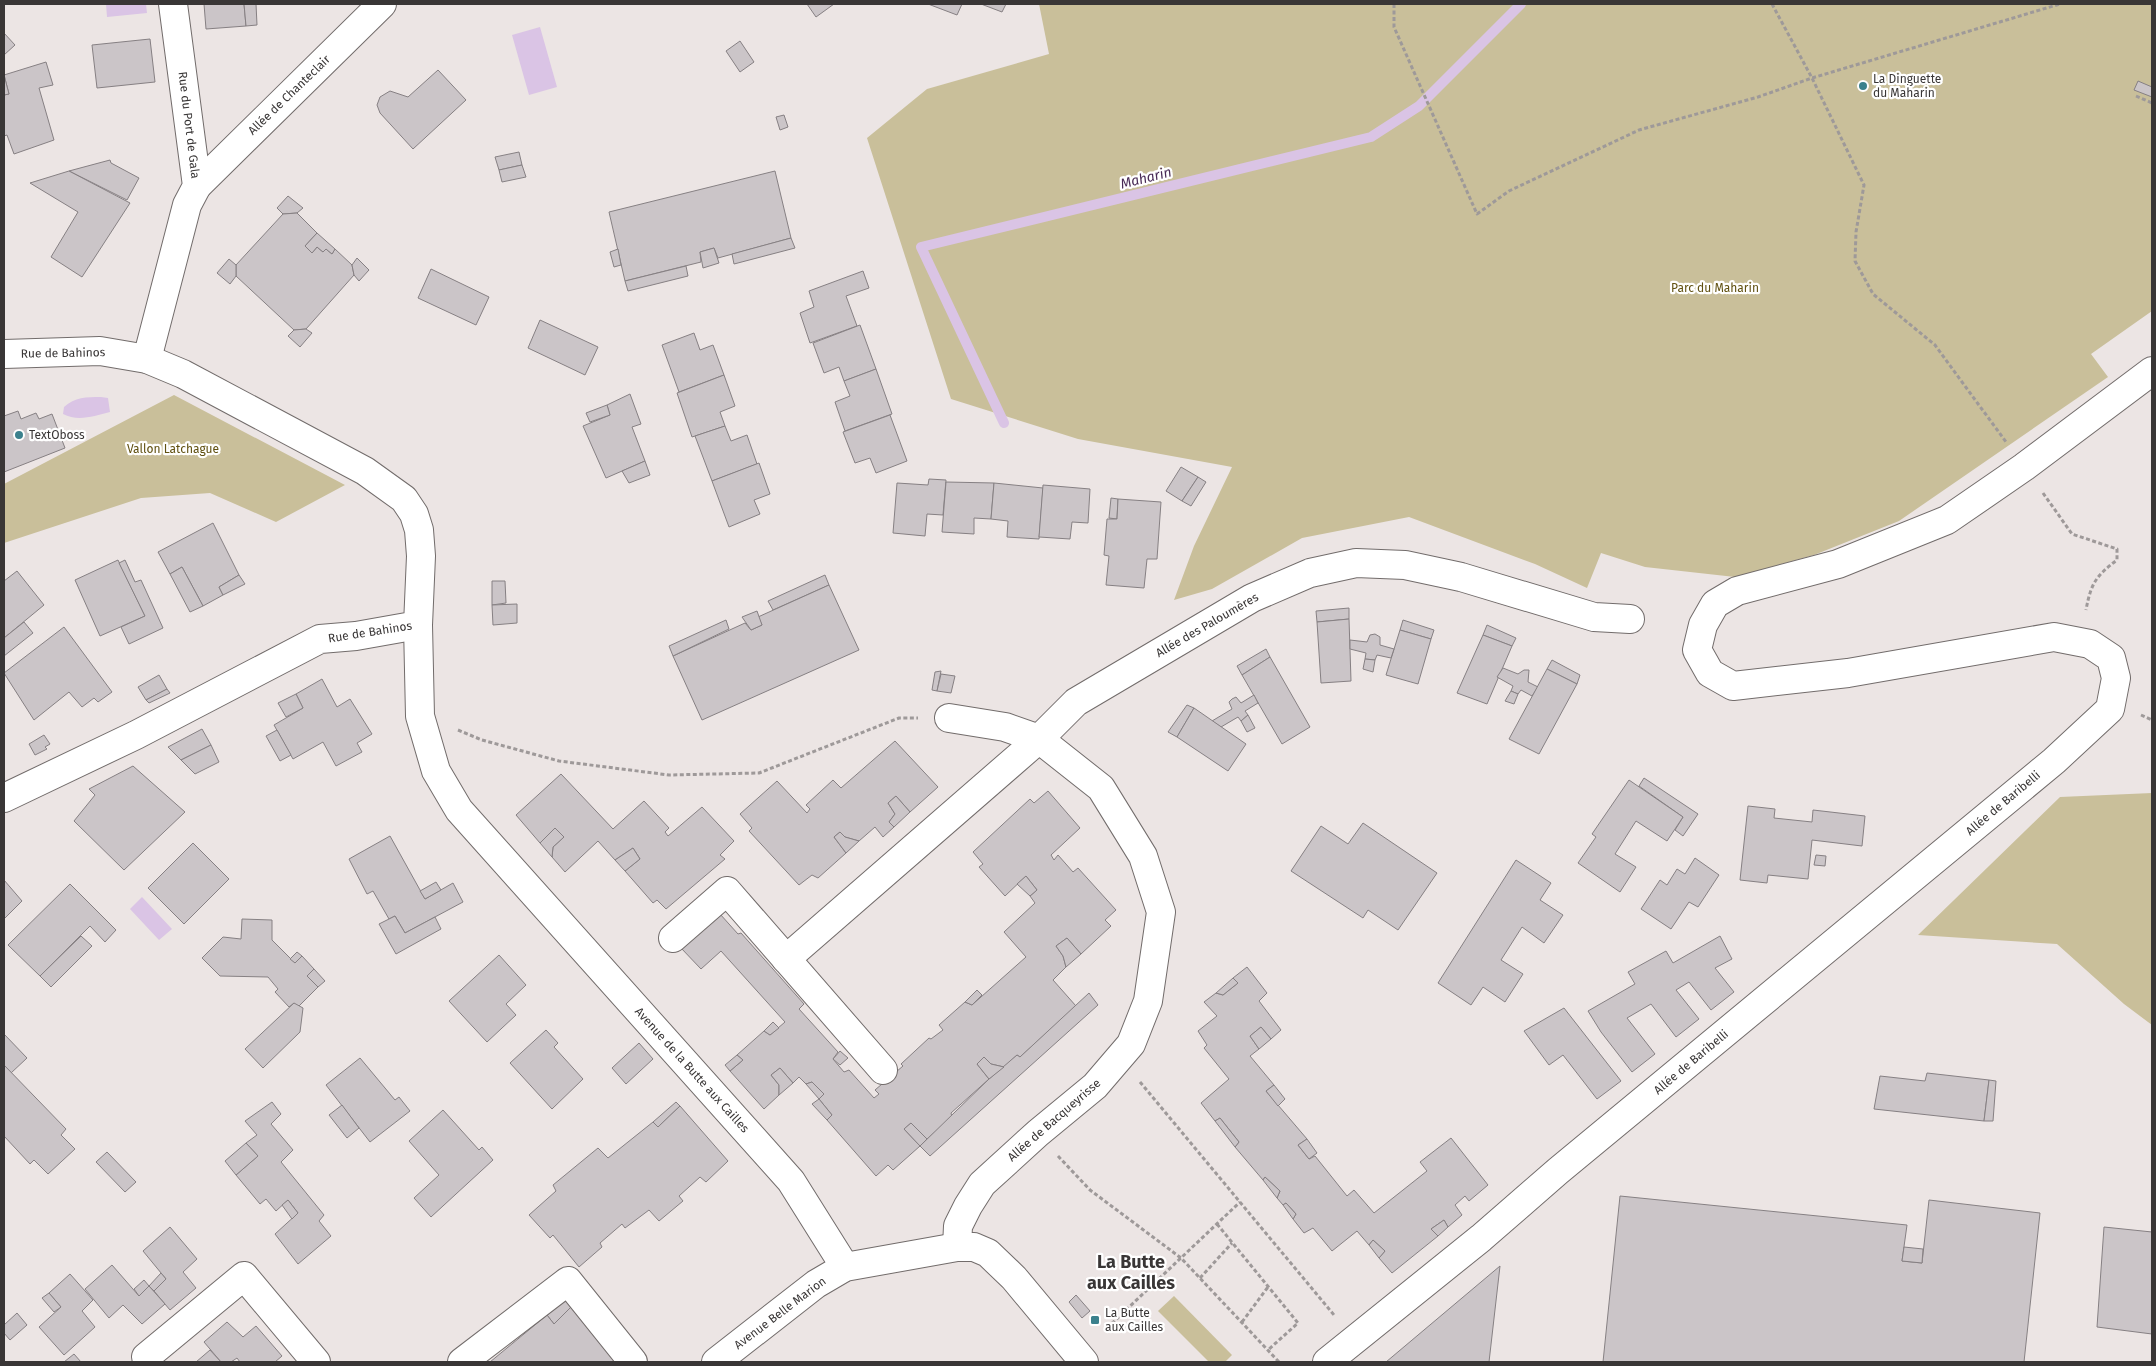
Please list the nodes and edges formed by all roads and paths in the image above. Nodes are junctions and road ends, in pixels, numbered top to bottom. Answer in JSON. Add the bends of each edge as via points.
{"nodes":[{"id":1,"x":173,"y":4,"type":"edge"},
{"id":2,"x":382,"y":4,"type":"edge"},
{"id":3,"x":1394,"y":4,"type":"edge"},
{"id":4,"x":1772,"y":4,"type":"edge"},
{"id":5,"x":2060,"y":4,"type":"edge"},
{"id":6,"x":1812,"y":78,"type":"junction"},
{"id":7,"x":2136,"y":96,"type":"dead end"},
{"id":8,"x":2152,"y":103,"type":"edge"},
{"id":9,"x":196,"y":186,"type":"junction"},
{"id":10,"x":4,"y":354,"type":"edge"},
{"id":11,"x":147,"y":359,"type":"junction"},
{"id":12,"x":2152,"y":371,"type":"edge"},
{"id":13,"x":2010,"y":448,"type":"dead end"},
{"id":14,"x":2052,"y":504,"type":"dead end"},
{"id":15,"x":1630,"y":619,"type":"dead end"},
{"id":16,"x":418,"y":625,"type":"junction"},
{"id":17,"x":2090,"y":644,"type":"junction"},
{"id":18,"x":420,"y":716,"type":"junction"},
{"id":19,"x":949,"y":718,"type":"joint"},
{"id":20,"x":1039,"y":739,"type":"junction"},
{"id":21,"x":4,"y":798,"type":"edge"},
{"id":22,"x":673,"y":938,"type":"dead end"},
{"id":23,"x":786,"y":959,"type":"junction"},
{"id":24,"x":883,"y":1070,"type":"dead end"},
{"id":25,"x":1138,"y":1080,"type":"dead end"},
{"id":26,"x":1056,"y":1154,"type":"dead end"},
{"id":27,"x":1240,"y":1202,"type":"junction"},
{"id":28,"x":1217,"y":1224,"type":"junction"},
{"id":29,"x":1232,"y":1243,"type":"junction"},
{"id":30,"x":957,"y":1247,"type":"junction"},
{"id":31,"x":1181,"y":1258,"type":"junction"},
{"id":32,"x":845,"y":1267,"type":"junction"},
{"id":33,"x":1200,"y":1278,"type":"junction"},
{"id":34,"x":1268,"y":1287,"type":"junction"},
{"id":35,"x":1335,"y":1316,"type":"dead end"},
{"id":36,"x":1242,"y":1322,"type":"junction"},
{"id":37,"x":1107,"y":1328,"type":"dead end"},
{"id":38,"x":1268,"y":1350,"type":"junction"},
{"id":39,"x":146,"y":1356,"type":"dead end"},
{"id":40,"x":316,"y":1362,"type":"edge"},
{"id":41,"x":462,"y":1362,"type":"edge"},
{"id":42,"x":633,"y":1362,"type":"edge"},
{"id":43,"x":716,"y":1362,"type":"edge"},
{"id":44,"x":1084,"y":1362,"type":"edge"},
{"id":45,"x":1279,"y":1362,"type":"edge"},
{"id":46,"x":1327,"y":1362,"type":"edge"}],
"edges":[{"from":1,"to":9,"type":"street","name":"Rue du Port de Gala"},
{"from":2,"to":9,"type":"street","name":"Allée de Chanteclair"},
{"from":3,"to":6,"type":"path","via":[[1394,28],[1477,214],[1510,191],[1639,130],[1758,97]]},
{"from":4,"to":6,"type":"path"},
{"from":5,"to":6,"type":"path"},
{"from":6,"to":13,"type":"path","via":[[1864,185],[1856,232],[1856,261],[1873,294],[1935,345]]},
{"from":7,"to":8,"type":"path"},
{"from":9,"to":11,"type":"street","name":"Rue du Port de Gala","via":[[187,205]]},
{"from":10,"to":11,"type":"street","name":"Rue de Bahinos","via":[[100,351]]},
{"from":11,"to":16,"type":"street","name":"Rue de Bahinos","via":[[183,374],[364,471],[404,499],[419,530]]},
{"from":12,"to":17,"type":"street","via":[[1947,520],[1838,564],[1738,591],[1716,604],[1703,625],[1697,650],[1710,673],[1733,686],[1848,673],[2054,637]]},
{"from":14,"to":17,"type":"path","via":[[2072,534],[2118,549],[2117,560],[2098,574],[2089,592],[2085,623]]},
{"from":15,"to":20,"type":"street","name":"Allée des Paloumères","via":[[1594,617],[1461,577],[1405,565],[1356,563],[1310,574],[1252,598],[1076,702]]},
{"from":16,"to":18,"type":"street","name":"Avenue de la Butte aux Cailles"},
{"from":16,"to":21,"type":"street","name":"Rue de Bahinos","via":[[320,640],[136,735]]},
{"from":17,"to":46,"type":"street","name":"Allée de Baribelli","via":[[2111,658],[2116,678],[2110,709],[2054,761],[1481,1238]]},
{"from":18,"to":19,"type":"path","via":[[482,740],[558,761],[669,775],[759,773],[899,718]]},
{"from":18,"to":32,"type":"street","name":"Avenue de la Butte aux Cailles","via":[[436,771],[460,810],[791,1181]]},
{"from":19,"to":20,"type":"street","name":"Allée de Bacqueyrisse","via":[[1005,727]]},
{"from":20,"to":23,"type":"street","name":"Allée des Paloumères"},
{"from":20,"to":30,"type":"street","name":"Allée de Bacqueyrisse","via":[[1101,788],[1143,856],[1161,912],[1149,992],[1131,1044],[1095,1086],[982,1184],[958,1226]]},
{"from":22,"to":23,"type":"street","via":[[727,891]]},
{"from":23,"to":24,"type":"street"},
{"from":25,"to":27,"type":"path"},
{"from":26,"to":31,"type":"path","via":[[1090,1190]]},
{"from":27,"to":28,"type":"path"},
{"from":27,"to":35,"type":"path"},
{"from":28,"to":29,"type":"path"},
{"from":28,"to":31,"type":"path"},
{"from":29,"to":33,"type":"path"},
{"from":29,"to":34,"type":"path"},
{"from":30,"to":32,"type":"street"},
{"from":30,"to":44,"type":"street","via":[[974,1247],[988,1253],[1014,1278]]},
{"from":31,"to":33,"type":"path"},
{"from":31,"to":37,"type":"path"},
{"from":32,"to":43,"type":"street","name":"Avenue Belle Marion","via":[[810,1289]]},
{"from":33,"to":36,"type":"path"},
{"from":34,"to":36,"type":"path"},
{"from":34,"to":38,"type":"path","via":[[1298,1323]]},
{"from":36,"to":38,"type":"path"},
{"from":38,"to":45,"type":"path"},
{"from":39,"to":40,"type":"street","via":[[244,1276]]},
{"from":41,"to":42,"type":"street","via":[[568,1281]]}]}
